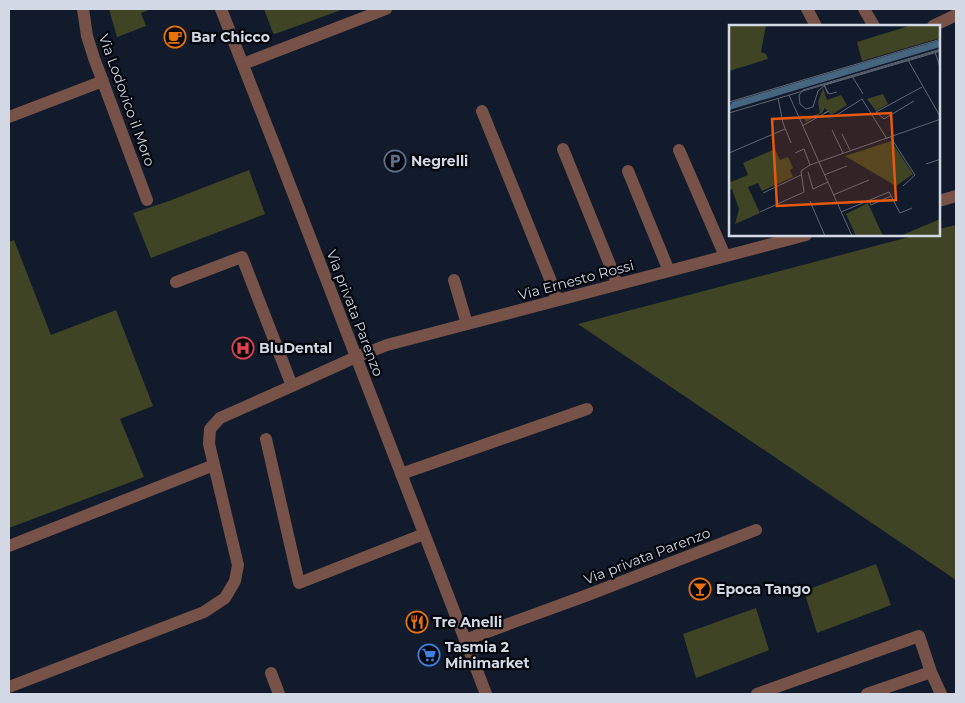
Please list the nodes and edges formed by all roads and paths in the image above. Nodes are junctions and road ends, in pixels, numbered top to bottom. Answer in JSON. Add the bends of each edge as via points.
{"nodes":[{"id":1,"x":83,"y":9,"type":"edge"},
{"id":2,"x":221,"y":9,"type":"edge"},
{"id":3,"x":386,"y":9,"type":"edge"},
{"id":4,"x":807,"y":9,"type":"edge"},
{"id":5,"x":864,"y":9,"type":"edge"},
{"id":6,"x":956,"y":15,"type":"edge"},
{"id":7,"x":815,"y":25,"type":"edge"},
{"id":8,"x":873,"y":25,"type":"edge"},
{"id":9,"x":935,"y":25,"type":"edge"},
{"id":10,"x":243,"y":64,"type":"junction"},
{"id":11,"x":103,"y":81,"type":"junction"},
{"id":12,"x":482,"y":111,"type":"dead end"},
{"id":13,"x":9,"y":117,"type":"edge"},
{"id":14,"x":563,"y":149,"type":"dead end"},
{"id":15,"x":678,"y":150,"type":"dead end"},
{"id":16,"x":628,"y":171,"type":"dead end"},
{"id":17,"x":147,"y":200,"type":"dead end"},
{"id":18,"x":798,"y":236,"type":"edge"},
{"id":19,"x":773,"y":239,"type":"edge"},
{"id":20,"x":725,"y":256,"type":"junction"},
{"id":21,"x":669,"y":271,"type":"junction"},
{"id":22,"x":454,"y":280,"type":"dead end"},
{"id":23,"x":176,"y":282,"type":"dead end"},
{"id":24,"x":617,"y":284,"type":"junction"},
{"id":25,"x":557,"y":300,"type":"junction"},
{"id":26,"x":467,"y":324,"type":"junction"},
{"id":27,"x":356,"y":357,"type":"junction"},
{"id":28,"x":292,"y":386,"type":"junction"},
{"id":29,"x":587,"y":409,"type":"dead end"},
{"id":30,"x":266,"y":439,"type":"dead end"},
{"id":31,"x":214,"y":465,"type":"junction"},
{"id":32,"x":401,"y":474,"type":"junction"},
{"id":33,"x":756,"y":530,"type":"dead end"},
{"id":34,"x":424,"y":534,"type":"junction"},
{"id":35,"x":9,"y":546,"type":"edge"},
{"id":36,"x":465,"y":640,"type":"junction"},
{"id":37,"x":931,"y":672,"type":"junction"},
{"id":38,"x":271,"y":673,"type":"dead end"},
{"id":39,"x":9,"y":687,"type":"edge"},
{"id":40,"x":278,"y":694,"type":"edge"},
{"id":41,"x":486,"y":694,"type":"edge"},
{"id":42,"x":757,"y":694,"type":"edge"},
{"id":43,"x":867,"y":694,"type":"edge"},
{"id":44,"x":941,"y":694,"type":"edge"}],
"edges":[{"from":1,"to":11,"type":"street","name":"Via Lodovico il Moro","via":[[87,36]]},
{"from":2,"to":10,"type":"street","name":"Via privata Parenzo"},
{"from":3,"to":10,"type":"street"},
{"from":4,"to":7,"type":"street"},
{"from":5,"to":8,"type":"street"},
{"from":6,"to":9,"type":"street"},
{"from":10,"to":27,"type":"street","name":"Via privata Parenzo"},
{"from":11,"to":13,"type":"street"},
{"from":11,"to":17,"type":"street","name":"Via Lodovico il Moro"},
{"from":12,"to":25,"type":"street"},
{"from":14,"to":24,"type":"street"},
{"from":15,"to":20,"type":"street"},
{"from":16,"to":21,"type":"street"},
{"from":18,"to":19,"type":"street","name":"Via Ernesto Rossi"},
{"from":19,"to":20,"type":"street","name":"Via Ernesto Rossi"},
{"from":20,"to":21,"type":"street","name":"Via Ernesto Rossi"},
{"from":21,"to":24,"type":"street","name":"Via Ernesto Rossi"},
{"from":22,"to":26,"type":"street"},
{"from":23,"to":28,"type":"street","via":[[242,256]]},
{"from":24,"to":25,"type":"street","name":"Via Ernesto Rossi"},
{"from":25,"to":26,"type":"street","name":"Via Ernesto Rossi"},
{"from":26,"to":27,"type":"street","name":"Via Ernesto Rossi","via":[[387,345]]},
{"from":27,"to":28,"type":"street","name":"Via Ernesto Rossi"},
{"from":27,"to":32,"type":"street","name":"Via privata Parenzo"},
{"from":28,"to":31,"type":"street","name":"Via Ernesto Rossi","via":[[220,418],[210,429],[209,444]]},
{"from":29,"to":32,"type":"street"},
{"from":30,"to":34,"type":"street","via":[[299,583]]},
{"from":31,"to":35,"type":"street"},
{"from":31,"to":39,"type":"street","name":"Via Ernesto Rossi","via":[[238,566],[235,581],[225,598],[204,612]]},
{"from":32,"to":34,"type":"street","name":"Via privata Parenzo"},
{"from":33,"to":36,"type":"street","name":"Via privata Parenzo"},
{"from":34,"to":36,"type":"street","name":"Via privata Parenzo"},
{"from":36,"to":41,"type":"street","name":"Via privata Parenzo"},
{"from":37,"to":42,"type":"street","via":[[919,636]]},
{"from":37,"to":43,"type":"street"},
{"from":37,"to":44,"type":"street"},
{"from":38,"to":40,"type":"street"}]}
